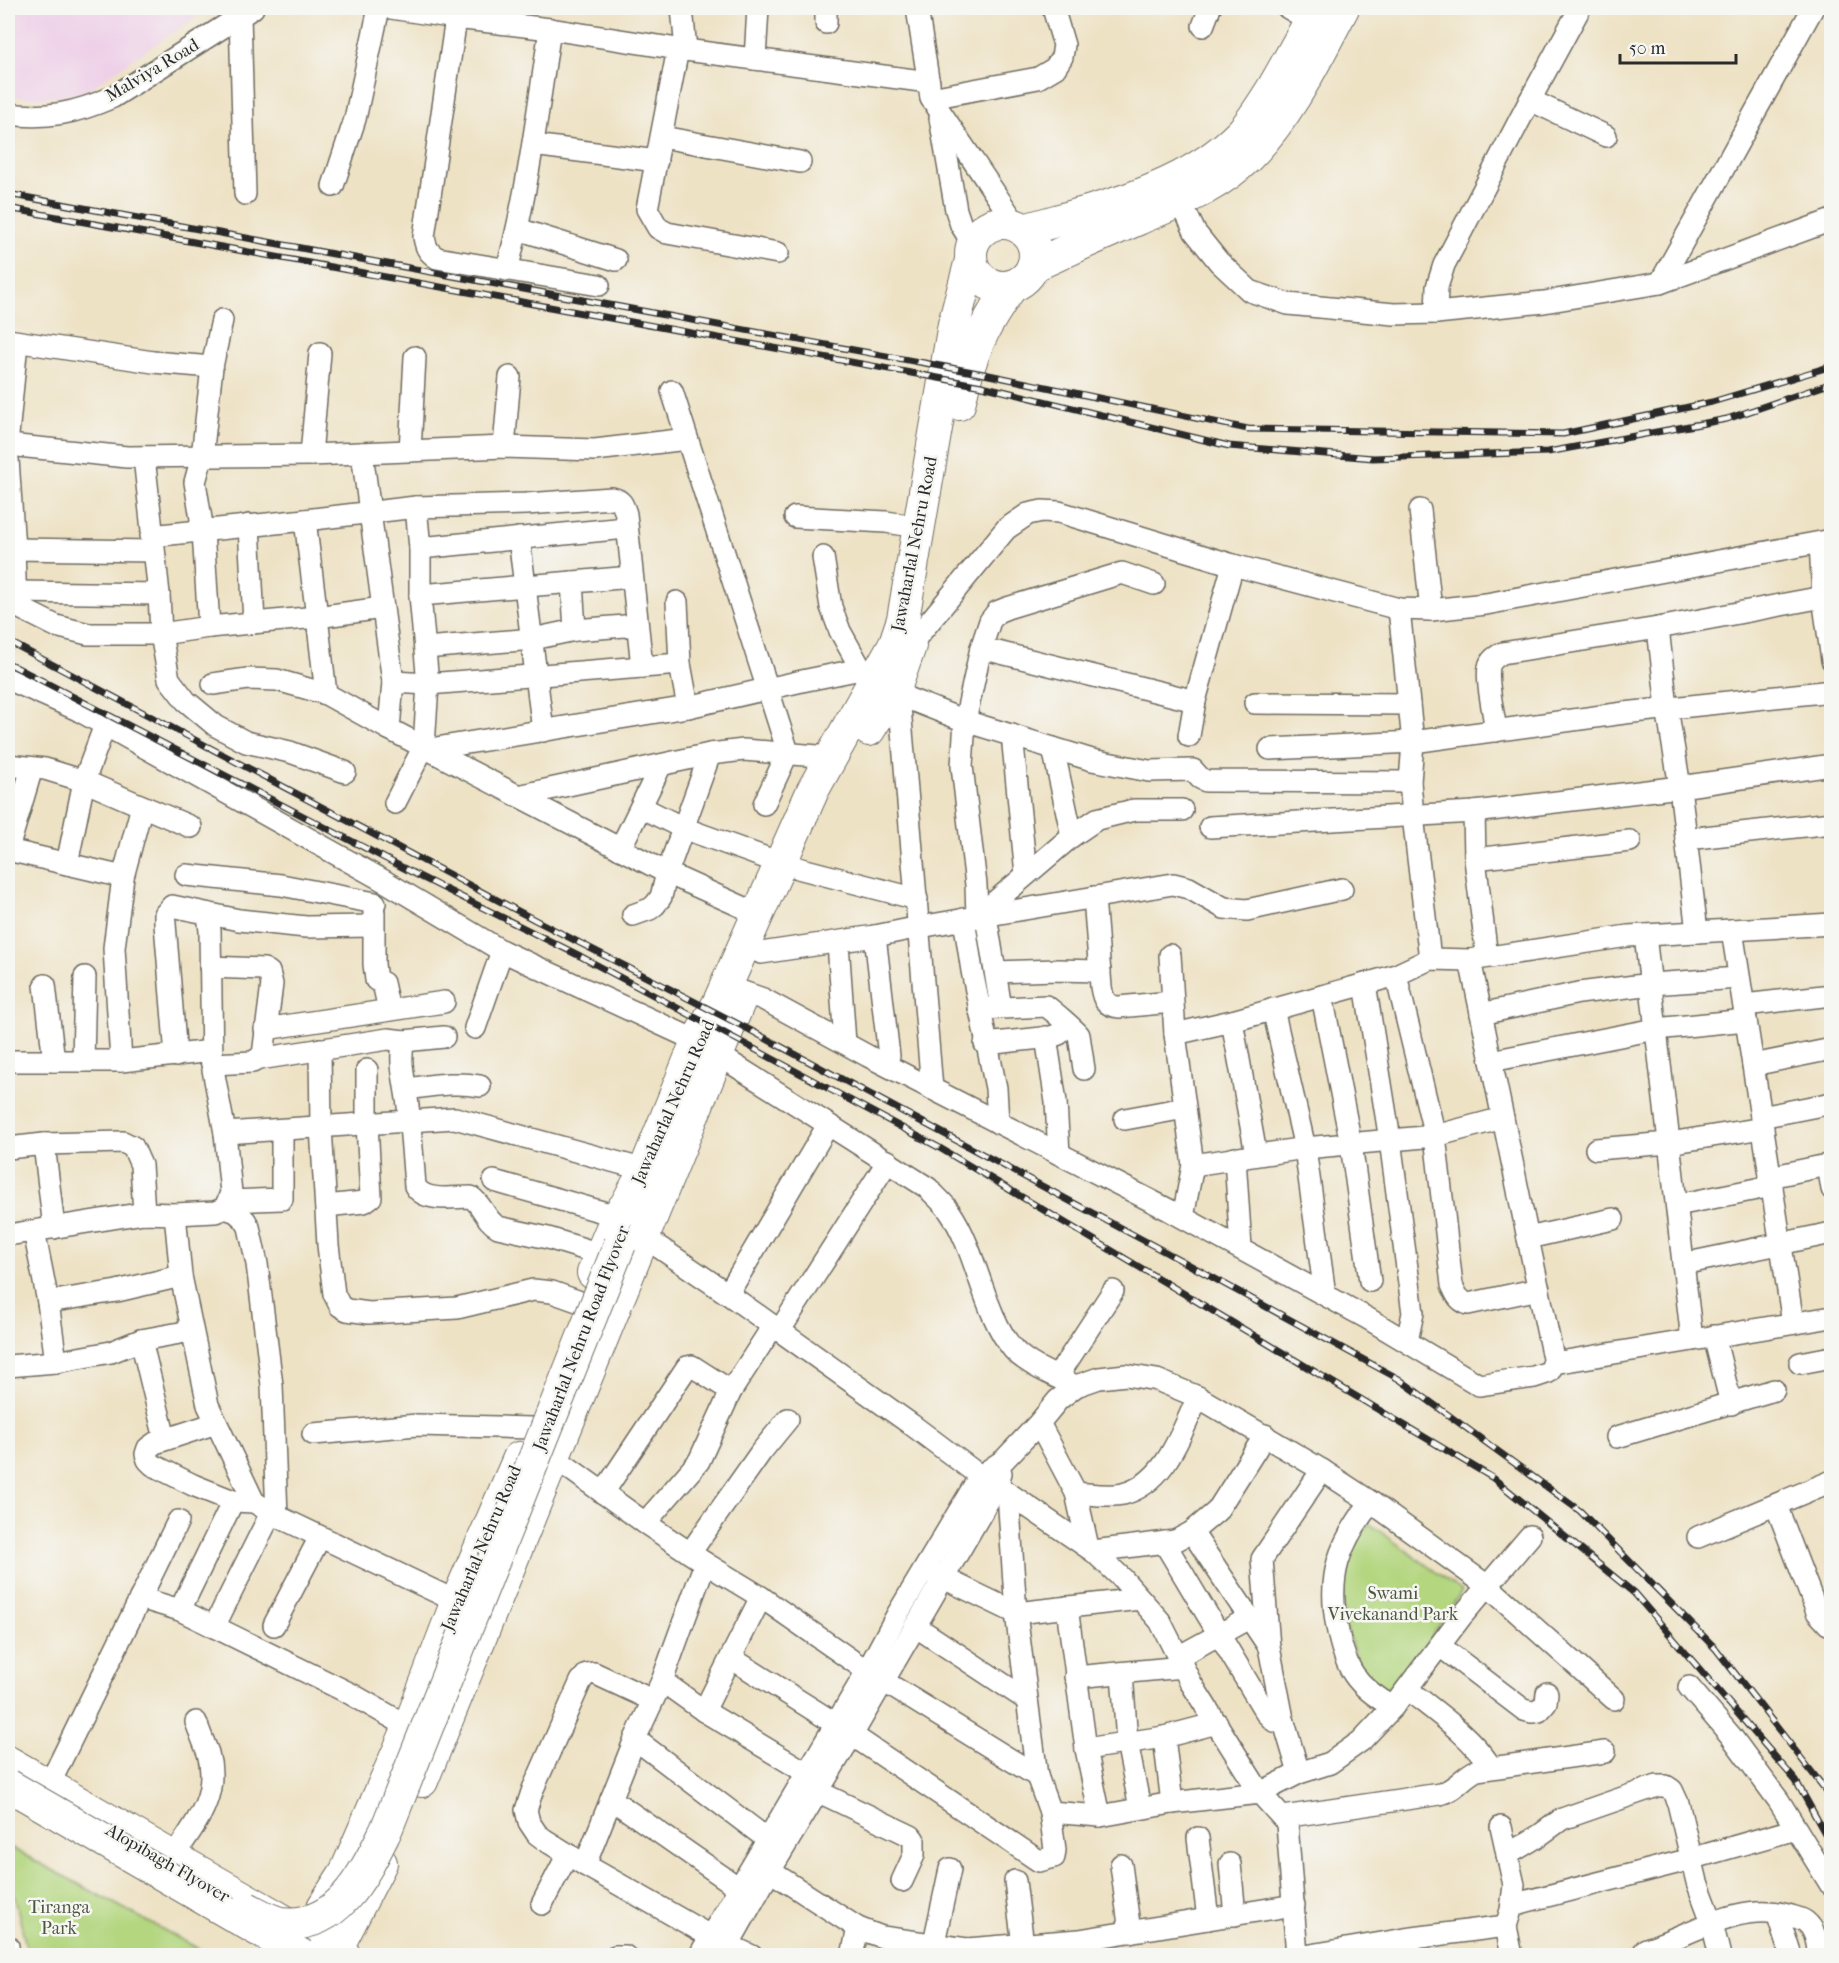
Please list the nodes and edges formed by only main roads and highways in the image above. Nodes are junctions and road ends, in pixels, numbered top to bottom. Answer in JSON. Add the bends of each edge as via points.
{"nodes":[{"id":1,"x":1343,"y":8,"type":"edge"},
{"id":2,"x":1305,"y":12,"type":"edge"},
{"id":3,"x":1176,"y":191,"type":"junction"},
{"id":4,"x":1020,"y":228,"type":"junction"},
{"id":5,"x":972,"y":252,"type":"junction"},
{"id":6,"x":1023,"y":276,"type":"junction"},
{"id":7,"x":884,"y":681,"type":"junction"},
{"id":8,"x":789,"y":866,"type":"junction"},
{"id":9,"x":734,"y":989,"type":"junction"},
{"id":10,"x":707,"y":1048,"type":"junction"},
{"id":11,"x":621,"y":1231,"type":"junction"},
{"id":12,"x":8,"y":1762,"type":"edge"},
{"id":13,"x":8,"y":1772,"type":"edge"},
{"id":14,"x":8,"y":1785,"type":"edge"},
{"id":15,"x":8,"y":1801,"type":"edge"},
{"id":16,"x":247,"y":1908,"type":"junction"},
{"id":17,"x":299,"y":1948,"type":"edge"},
{"id":18,"x":335,"y":1954,"type":"edge"},
{"id":19,"x":280,"y":1956,"type":"edge"}],
"edges":[{"from":1,"to":3,"type":"highway","name":"Jawaharlal Nehru Road","via":[[1292,99],[1247,158],[1219,181]]},
{"from":2,"to":3,"type":"highway","name":"Jawaharlal Nehru Road","via":[[1279,77],[1243,131],[1221,152],[1191,171]]},
{"from":3,"to":4,"type":"highway","name":"Jawaharlal Nehru Road"},
{"from":3,"to":6,"type":"highway","name":"Jawaharlal Nehru Road"},
{"from":4,"to":5,"type":"highway","name":"Jawaharlal Nehru Road","via":[[1002,223],[987,227],[981,231]]},
{"from":4,"to":6,"type":"highway","via":[[1035,250]]},
{"from":5,"to":6,"type":"highway","via":[[982,280],[996,286]]},
{"from":5,"to":7,"type":"highway","name":"Jawaharlal Nehru Road","via":[[954,324],[903,619]]},
{"from":6,"to":7,"type":"highway","name":"Jawaharlal Nehru Road","via":[[990,315],[977,342],[955,425],[925,603],[911,644]]},
{"from":7,"to":8,"type":"highway","name":"Jawaharlal Nehru Road","via":[[843,771]]},
{"from":7,"to":8,"type":"highway","name":"Jawaharlal Nehru Road","via":[[830,757],[798,820]]},
{"from":8,"to":9,"type":"highway","name":"Jawaharlal Nehru Road","via":[[758,914]]},
{"from":8,"to":9,"type":"highway","name":"Jawaharlal Nehru Road","via":[[761,953]]},
{"from":9,"to":10,"type":"highway","name":"Jawaharlal Nehru Road"},
{"from":10,"to":11,"type":"highway","name":"Jawaharlal Nehru Road"},
{"from":10,"to":11,"type":"highway","name":"Jawaharlal Nehru Road","via":[[645,1170]]},
{"from":11,"to":16,"type":"highway","name":"Jawaharlal Nehru Road Flyover","bridge":true,"via":[[386,1830],[360,1880],[331,1910],[300,1923],[279,1923]]},
{"from":11,"to":17,"type":"highway","name":"Jawaharlal Nehru Road","via":[[583,1303],[346,1871]]},
{"from":11,"to":18,"type":"highway","name":"Jawaharlal Nehru Road","via":[[555,1458],[418,1790]]},
{"from":12,"to":17,"type":"highway","via":[[173,1857]]},
{"from":13,"to":16,"type":"highway","name":"Alopibagh Flyover"},
{"from":14,"to":17,"type":"highway","name":"Alopibagh Flyover","bridge":true},
{"from":15,"to":19,"type":"highway"},
{"from":16,"to":18,"type":"highway","name":"Alopibagh Flyover","bridge":true},
{"from":17,"to":18,"type":"highway"}]}
